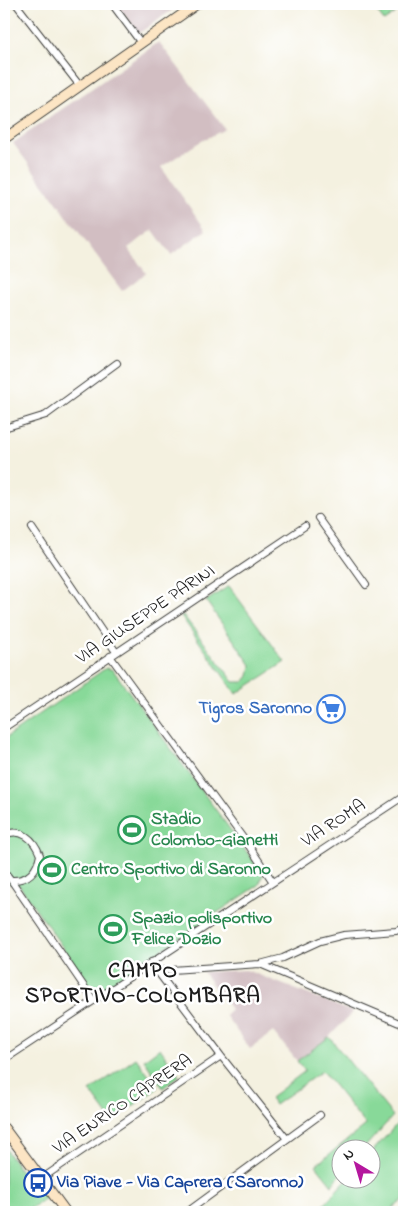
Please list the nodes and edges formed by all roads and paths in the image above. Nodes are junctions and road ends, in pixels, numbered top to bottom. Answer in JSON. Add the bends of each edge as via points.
{"nodes":[{"id":1,"x":16,"y":4,"type":"edge"},
{"id":2,"x":112,"y":4,"type":"edge"},
{"id":3,"x":197,"y":4,"type":"edge"},
{"id":4,"x":141,"y":44,"type":"junction"},
{"id":5,"x":80,"y":86,"type":"junction"},
{"id":6,"x":4,"y":139,"type":"edge"},
{"id":7,"x":117,"y":363,"type":"dead end"},
{"id":8,"x":4,"y":428,"type":"edge"},
{"id":9,"x":318,"y":518,"type":"dead end"},
{"id":10,"x":305,"y":526,"type":"dead end"},
{"id":11,"x":32,"y":528,"type":"dead end"},
{"id":12,"x":366,"y":585,"type":"dead end"},
{"id":13,"x":116,"y":652,"type":"junction"},
{"id":14,"x":110,"y":656,"type":"junction"},
{"id":15,"x":4,"y":728,"type":"edge"},
{"id":16,"x":404,"y":796,"type":"edge"},
{"id":17,"x":4,"y":835,"type":"edge"},
{"id":18,"x":4,"y":871,"type":"edge"},
{"id":19,"x":11,"y":880,"type":"junction"},
{"id":20,"x":273,"y":882,"type":"junction"},
{"id":21,"x":404,"y":928,"type":"edge"},
{"id":22,"x":152,"y":962,"type":"junction"},
{"id":23,"x":260,"y":964,"type":"junction"},
{"id":24,"x":157,"y":971,"type":"junction"},
{"id":25,"x":94,"y":1001,"type":"junction"},
{"id":26,"x":404,"y":1025,"type":"edge"},
{"id":27,"x":221,"y":1056,"type":"junction"},
{"id":28,"x":4,"y":1060,"type":"edge"},
{"id":29,"x":320,"y":1116,"type":"dead end"},
{"id":30,"x":4,"y":1128,"type":"edge"},
{"id":31,"x":287,"y":1139,"type":"junction"},
{"id":32,"x":42,"y":1179,"type":"junction"},
{"id":33,"x":66,"y":1212,"type":"edge"},
{"id":34,"x":187,"y":1212,"type":"edge"}],
"edges":[{"from":1,"to":5,"type":"street"},
{"from":2,"to":4,"type":"street"},
{"from":3,"to":4,"type":"street"},
{"from":4,"to":5,"type":"street"},
{"from":5,"to":6,"type":"street"},
{"from":7,"to":8,"type":"street","via":[[46,415]]},
{"from":9,"to":12,"type":"street"},
{"from":10,"to":13,"type":"street","name":"VIA GIUSEPPE PARINI"},
{"from":11,"to":13,"type":"street"},
{"from":13,"to":14,"type":"street","name":"VIA GIUSEPPE PARINI"},
{"from":14,"to":15,"type":"street","name":"VIA GIUSEPPE PARINI"},
{"from":14,"to":20,"type":"street"},
{"from":16,"to":20,"type":"street","name":"VIA ROMA"},
{"from":17,"to":19,"type":"street","via":[[23,834],[33,842],[40,855],[38,865],[27,878]]},
{"from":18,"to":19,"type":"street"},
{"from":19,"to":25,"type":"street"},
{"from":20,"to":22,"type":"street","name":"VIA ROMA"},
{"from":21,"to":23,"type":"street","via":[[320,941],[283,958]]},
{"from":22,"to":24,"type":"street"},
{"from":22,"to":25,"type":"street","name":"VIA ROMA"},
{"from":23,"to":24,"type":"street"},
{"from":23,"to":26,"type":"street"},
{"from":24,"to":27,"type":"street"},
{"from":25,"to":28,"type":"street","name":"VIA ROMA"},
{"from":27,"to":31,"type":"street"},
{"from":27,"to":32,"type":"street","name":"VIA ENRICO CAPRERA"},
{"from":29,"to":31,"type":"street"},
{"from":30,"to":32,"type":"street"},
{"from":31,"to":34,"type":"street"},
{"from":32,"to":33,"type":"street"}]}
